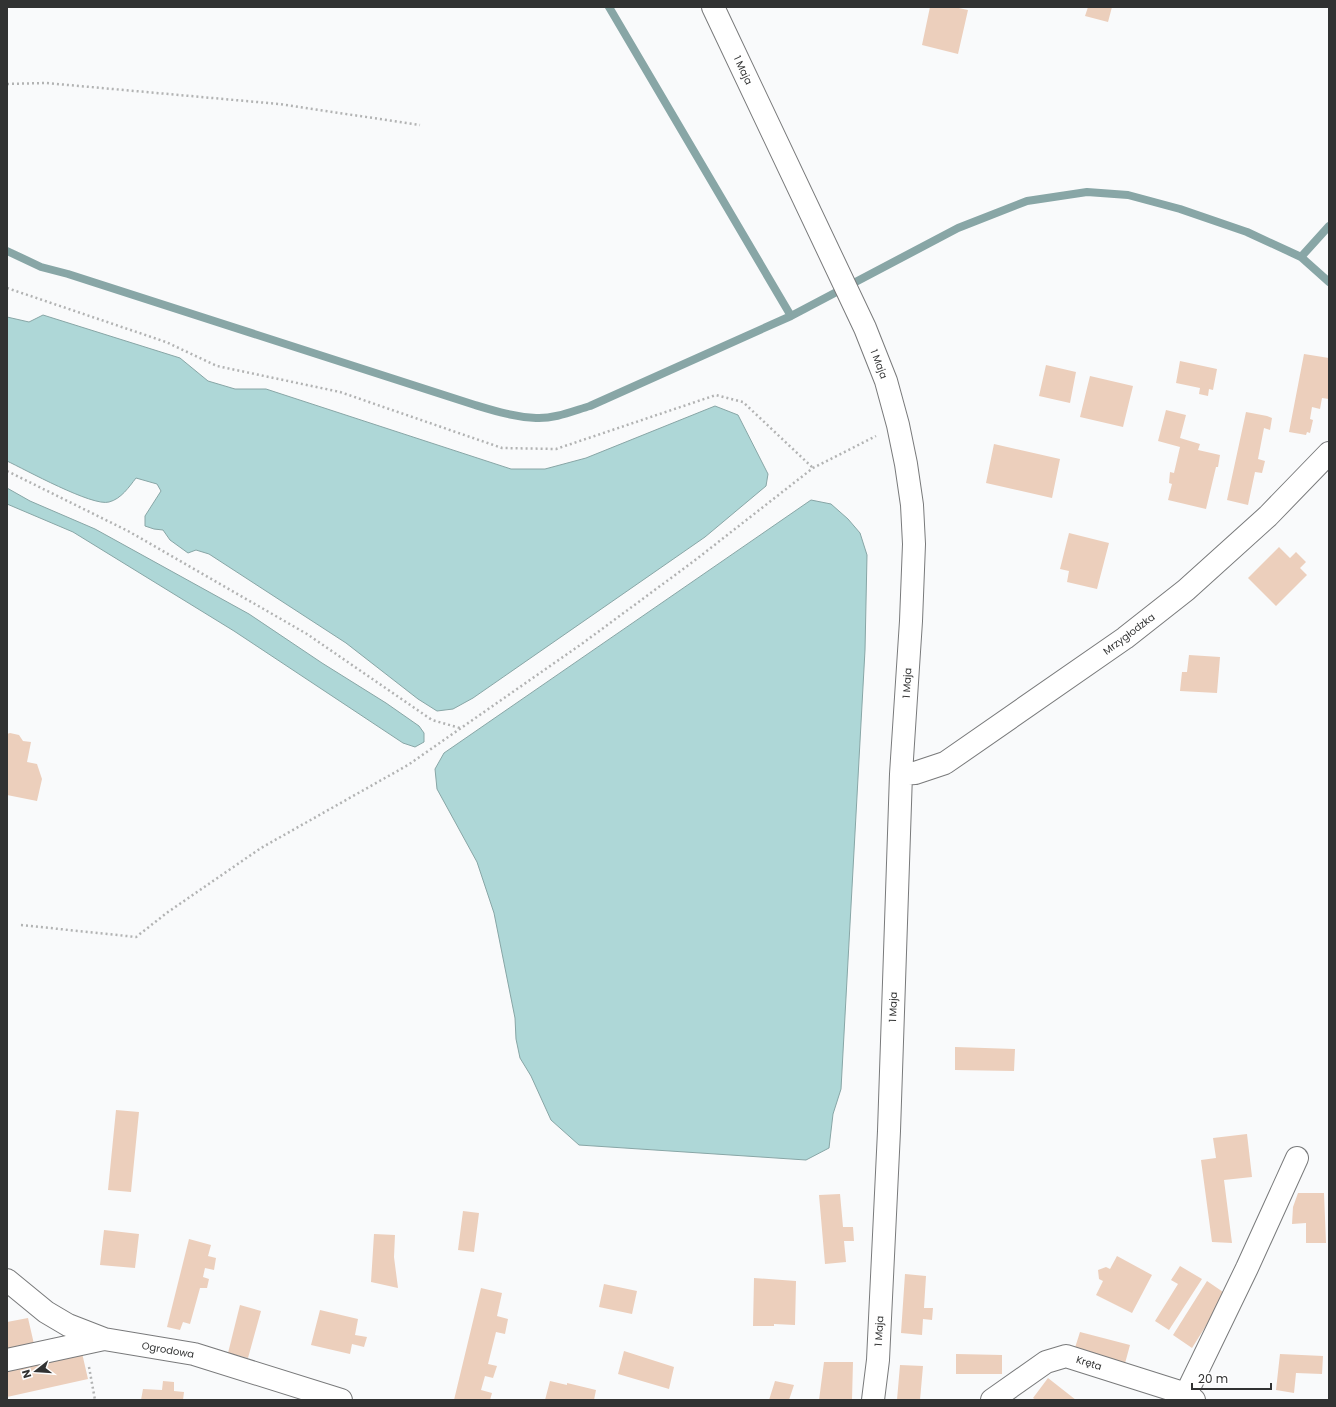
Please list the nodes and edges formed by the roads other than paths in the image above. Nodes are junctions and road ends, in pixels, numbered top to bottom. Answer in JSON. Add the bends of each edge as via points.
{"nodes":[{"id":1,"x":713,"y":7,"type":"edge"},
{"id":2,"x":1329,"y":453,"type":"edge"},
{"id":3,"x":901,"y":774,"type":"junction"},
{"id":4,"x":1297,"y":1158,"type":"dead end"},
{"id":5,"x":7,"y":1280,"type":"edge"},
{"id":6,"x":104,"y":1339,"type":"junction"},
{"id":7,"x":7,"y":1360,"type":"edge"},
{"id":8,"x":1190,"y":1397,"type":"edge"},
{"id":9,"x":341,"y":1400,"type":"edge"},
{"id":10,"x":873,"y":1400,"type":"edge"},
{"id":11,"x":992,"y":1400,"type":"edge"}],
"edges":[{"from":1,"to":3,"type":"street","name":"1 Maja","via":[[865,328],[886,381],[898,425],[912,505],[914,544]]},
{"from":2,"to":3,"type":"street","name":"Mrzygłodzka","via":[[1268,516],[1186,590],[1124,638],[945,762],[915,773]]},
{"from":3,"to":10,"type":"street","name":"1 Maja","via":[[889,1131],[878,1360]]},
{"from":4,"to":8,"type":"street"},
{"from":5,"to":6,"type":"street","name":"Ogrodowa","via":[[46,1312],[68,1325]]},
{"from":6,"to":7,"type":"street"},
{"from":6,"to":9,"type":"street","name":"Ogrodowa","via":[[194,1354]]},
{"from":8,"to":11,"type":"street","name":"Kręta","via":[[1066,1356],[1046,1362]]}]}
